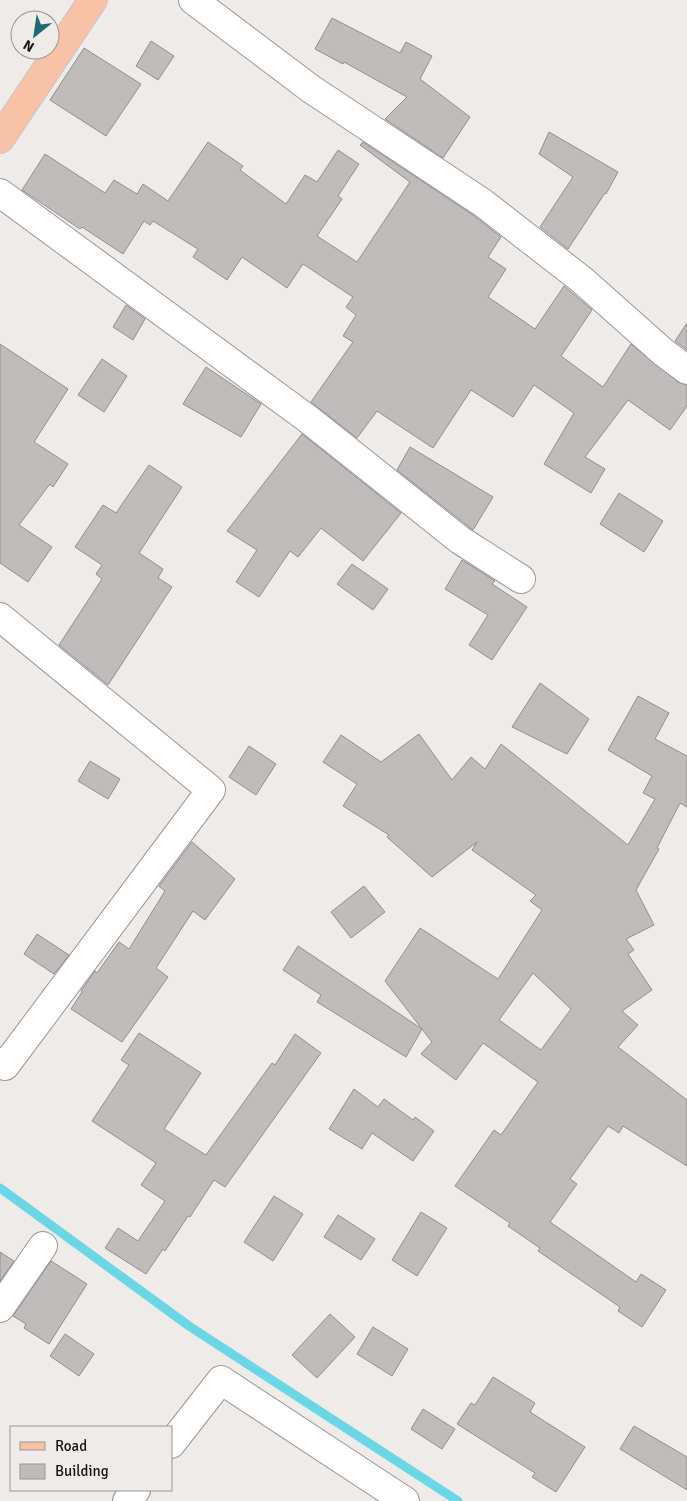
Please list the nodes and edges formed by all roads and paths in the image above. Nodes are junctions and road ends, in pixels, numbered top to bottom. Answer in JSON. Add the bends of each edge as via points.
{"nodes":[{"id":1,"x":93,"y":0,"type":"edge"},
{"id":2,"x":192,"y":0,"type":"edge"},
{"id":3,"x":0,"y":139,"type":"edge"},
{"id":4,"x":0,"y":193,"type":"edge"},
{"id":5,"x":687,"y":370,"type":"edge"},
{"id":6,"x":521,"y":579,"type":"dead end"},
{"id":7,"x":0,"y":617,"type":"edge"},
{"id":8,"x":0,"y":1062,"type":"edge"},
{"id":9,"x":43,"y":1246,"type":"dead end"},
{"id":10,"x":0,"y":1308,"type":"edge"},
{"id":11,"x":172,"y":1443,"type":"edge"},
{"id":12,"x":135,"y":1491,"type":"edge"},
{"id":13,"x":127,"y":1501,"type":"edge"},
{"id":14,"x":405,"y":1501,"type":"edge"}],
"edges":[{"from":1,"to":3,"type":"main road"},
{"from":2,"to":5,"type":"street","via":[[311,89],[483,203],[582,280]]},
{"from":4,"to":6,"type":"street","via":[[308,419],[460,540]]},
{"from":7,"to":8,"type":"street","via":[[211,790],[5,1066]]},
{"from":9,"to":10,"type":"street"},
{"from":11,"to":14,"type":"street","via":[[221,1380]]},
{"from":12,"to":13,"type":"street"}]}
